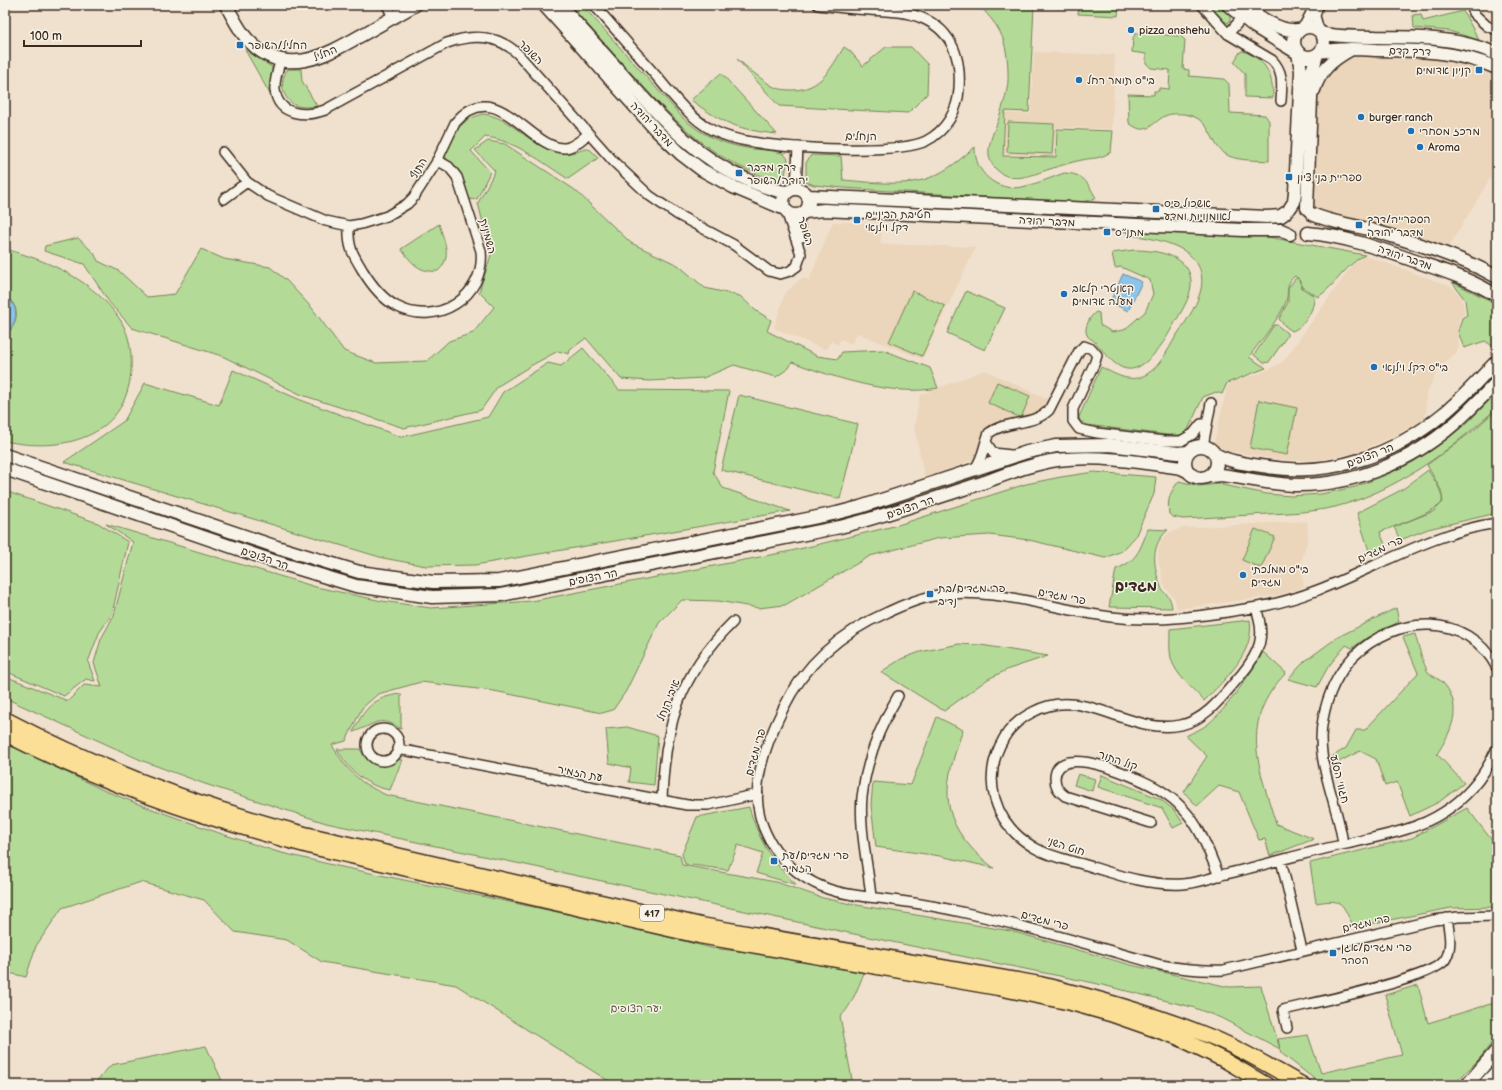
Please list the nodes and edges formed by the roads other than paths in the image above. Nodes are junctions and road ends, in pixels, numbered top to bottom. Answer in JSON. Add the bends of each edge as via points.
{"nodes":[{"id":1,"x":226,"y":5,"type":"edge"},
{"id":2,"x":387,"y":5,"type":"edge"},
{"id":3,"x":415,"y":5,"type":"edge"},
{"id":4,"x":544,"y":5,"type":"edge"},
{"id":5,"x":560,"y":5,"type":"edge"},
{"id":6,"x":594,"y":5,"type":"edge"},
{"id":7,"x":818,"y":5,"type":"edge"},
{"id":8,"x":1202,"y":5,"type":"edge"},
{"id":9,"x":1228,"y":5,"type":"edge"},
{"id":10,"x":1245,"y":5,"type":"edge"},
{"id":11,"x":1317,"y":5,"type":"edge"},
{"id":12,"x":1474,"y":13,"type":"dead end"},
{"id":13,"x":393,"y":17,"type":"junction"},
{"id":14,"x":1242,"y":18,"type":"junction"},
{"id":15,"x":1301,"y":29,"type":"junction"},
{"id":16,"x":1497,"y":30,"type":"edge"},
{"id":17,"x":1320,"y":32,"type":"junction"},
{"id":18,"x":1228,"y":34,"type":"junction"},
{"id":19,"x":1351,"y":49,"type":"junction"},
{"id":20,"x":1297,"y":53,"type":"junction"},
{"id":21,"x":1319,"y":54,"type":"junction"},
{"id":22,"x":1497,"y":54,"type":"edge"},
{"id":23,"x":281,"y":59,"type":"junction"},
{"id":24,"x":1497,"y":68,"type":"edge"},
{"id":25,"x":1311,"y":99,"type":"junction"},
{"id":26,"x":1281,"y":101,"type":"dead end"},
{"id":27,"x":588,"y":134,"type":"junction"},
{"id":28,"x":798,"y":147,"type":"junction"},
{"id":29,"x":222,"y":152,"type":"dead end"},
{"id":30,"x":437,"y":160,"type":"junction"},
{"id":31,"x":247,"y":182,"type":"junction"},
{"id":32,"x":792,"y":190,"type":"junction"},
{"id":33,"x":808,"y":196,"type":"junction"},
{"id":34,"x":224,"y":199,"type":"dead end"},
{"id":35,"x":786,"y":210,"type":"junction"},
{"id":36,"x":1288,"y":210,"type":"junction"},
{"id":37,"x":1309,"y":211,"type":"junction"},
{"id":38,"x":804,"y":213,"type":"junction"},
{"id":39,"x":349,"y":226,"type":"junction"},
{"id":40,"x":1308,"y":233,"type":"junction"},
{"id":41,"x":1290,"y":234,"type":"junction"},
{"id":42,"x":761,"y":266,"type":"junction"},
{"id":43,"x":1497,"y":277,"type":"edge"},
{"id":44,"x":1497,"y":296,"type":"edge"},
{"id":45,"x":1497,"y":361,"type":"edge"},
{"id":46,"x":1497,"y":382,"type":"edge"},
{"id":47,"x":1211,"y":403,"type":"dead end"},
{"id":48,"x":1207,"y":424,"type":"junction"},
{"id":49,"x":986,"y":442,"type":"junction"},
{"id":50,"x":1203,"y":446,"type":"junction"},
{"id":51,"x":1188,"y":452,"type":"junction"},
{"id":52,"x":1215,"y":454,"type":"junction"},
{"id":53,"x":5,"y":455,"type":"edge"},
{"id":54,"x":1017,"y":456,"type":"junction"},
{"id":55,"x":5,"y":469,"type":"edge"},
{"id":56,"x":974,"y":470,"type":"junction"},
{"id":57,"x":1187,"y":471,"type":"junction"},
{"id":58,"x":1211,"y":476,"type":"junction"},
{"id":59,"x":1497,"y":523,"type":"edge"},
{"id":60,"x":1256,"y":608,"type":"junction"},
{"id":61,"x":733,"y":622,"type":"dead end"},
{"id":62,"x":1497,"y":668,"type":"edge"},
{"id":63,"x":898,"y":696,"type":"dead end"},
{"id":64,"x":5,"y":719,"type":"edge"},
{"id":65,"x":5,"y":734,"type":"edge"},
{"id":66,"x":1497,"y":748,"type":"edge"},
{"id":67,"x":398,"y":749,"type":"dead end"},
{"id":68,"x":758,"y":794,"type":"junction"},
{"id":69,"x":662,"y":801,"type":"junction"},
{"id":70,"x":1151,"y":823,"type":"dead end"},
{"id":71,"x":1343,"y":844,"type":"junction"},
{"id":72,"x":1283,"y":860,"type":"junction"},
{"id":73,"x":1219,"y":876,"type":"junction"},
{"id":74,"x":871,"y":897,"type":"junction"},
{"id":75,"x":1497,"y":916,"type":"edge"},
{"id":76,"x":1447,"y":918,"type":"junction"},
{"id":77,"x":1302,"y":950,"type":"junction"},
{"id":78,"x":1287,"y":1028,"type":"dead end"},
{"id":79,"x":1497,"y":1050,"type":"edge"},
{"id":80,"x":1497,"y":1071,"type":"edge"},
{"id":81,"x":1268,"y":1085,"type":"edge"},
{"id":82,"x":1303,"y":1085,"type":"edge"},
{"id":83,"x":1467,"y":1085,"type":"edge"},
{"id":84,"x":1484,"y":1085,"type":"edge"}],
"edges":[{"from":1,"to":23,"type":"main road","name":"החליל","via":[[249,42],[261,51]]},
{"from":2,"to":13,"type":"street"},
{"from":3,"to":13,"type":"main road","name":"החליל"},
{"from":4,"to":35,"type":"main road","name":"מדבר יהודה","via":[[655,129],[681,154],[702,170],[733,187]]},
{"from":5,"to":32,"type":"main road","name":"מדבר יהודה","via":[[664,121],[688,144],[738,176],[775,191]]},
{"from":6,"to":28,"type":"street","name":"הנחלים","via":[[685,109],[710,129],[747,142]]},
{"from":7,"to":28,"type":"street","name":"הנחלים","via":[[895,11],[934,23],[950,40],[958,63],[959,90],[954,111],[940,131],[926,141],[910,146],[881,149]]},
{"from":8,"to":18,"type":"street"},
{"from":9,"to":14,"type":"main road"},
{"from":10,"to":15,"type":"main road","via":[[1269,22],[1290,30]]},
{"from":11,"to":15,"type":"street"},
{"from":11,"to":17,"type":"street","via":[[1316,16]]},
{"from":12,"to":16,"type":"street","via":[[1487,26]]},
{"from":13,"to":23,"type":"main road","name":"החליל","via":[[320,57],[302,61]]},
{"from":14,"to":18,"type":"street"},
{"from":14,"to":20,"type":"main road"},
{"from":15,"to":17,"type":"main road","via":[[1314,27]]},
{"from":15,"to":20,"type":"main road","via":[[1293,42]]},
{"from":17,"to":21,"type":"main road","via":[[1324,43]]},
{"from":17,"to":22,"type":"main road","name":"דרך קדם","via":[[1338,36],[1451,40]]},
{"from":18,"to":26,"type":"street","via":[[1277,65],[1282,76]]},
{"from":19,"to":21,"type":"main road","name":"דרך קדם"},
{"from":19,"to":24,"type":"main road","name":"דרך קדם","via":[[1449,53]]},
{"from":19,"to":25,"type":"main road","via":[[1328,65],[1319,78]]},
{"from":20,"to":21,"type":"main road","via":[[1306,57]]},
{"from":20,"to":36,"type":"main road","via":[[1301,66],[1295,198]]},
{"from":21,"to":25,"type":"main road","via":[[1312,71]]},
{"from":23,"to":27,"type":"street","name":"השופר","via":[[275,81],[277,96],[291,112],[313,115],[447,43],[463,38],[485,37],[512,48]]},
{"from":25,"to":37,"type":"main road"},
{"from":27,"to":30,"type":"street","name":"התוף","via":[[571,146],[557,146],[504,111],[483,107],[474,109],[460,118],[450,132]]},
{"from":27,"to":42,"type":"street","name":"השופר","via":[[625,175],[650,196],[678,215],[734,244]]},
{"from":28,"to":32,"type":"street"},
{"from":29,"to":31,"type":"street","name":"התוף"},
{"from":30,"to":39,"type":"street","name":"התוף","via":[[422,187],[407,204],[376,220]]},
{"from":30,"to":39,"type":"street","name":"השמינית","via":[[449,167],[457,177],[481,252],[482,262],[477,280],[471,291],[458,303],[448,309],[427,312],[406,310],[389,302],[376,289],[352,254],[348,241]]},
{"from":31,"to":34,"type":"street"},
{"from":31,"to":39,"type":"street","name":"התוף","via":[[268,196],[305,212],[326,221]]},
{"from":32,"to":33,"type":"main road","via":[[802,189]]},
{"from":32,"to":35,"type":"main road","via":[[783,199]]},
{"from":33,"to":36,"type":"main road","name":"מדבר יהודה","via":[[1267,217],[1281,216]]},
{"from":33,"to":38,"type":"main road","via":[[809,206]]},
{"from":35,"to":38,"type":"main road","via":[[792,215]]},
{"from":35,"to":42,"type":"street","name":"השופר","via":[[801,250],[799,261],[793,269],[780,274]]},
{"from":36,"to":37,"type":"main road","via":[[1298,205]]},
{"from":36,"to":41,"type":"main road","via":[[1284,225]]},
{"from":37,"to":40,"type":"main road","via":[[1313,222]]},
{"from":37,"to":43,"type":"main road","name":"מדבר יהודה","via":[[1325,219],[1369,229],[1444,255]]},
{"from":38,"to":41,"type":"main road","name":"מדבר יהודה","via":[[824,210],[1281,230]]},
{"from":38,"to":42,"type":"street","name":"השופר","via":[[798,222],[807,254],[802,269],[793,277],[781,279],[771,275]]},
{"from":40,"to":41,"type":"main road","via":[[1298,236]]},
{"from":40,"to":44,"type":"main road","name":"מדבר יהודה","via":[[1364,244],[1456,275]]},
{"from":45,"to":52,"type":"main road","name":"הר הצופים","via":[[1434,421],[1398,444],[1366,458],[1333,468],[1292,470],[1233,462]]},
{"from":46,"to":58,"type":"main road","name":"הר הצופים","via":[[1436,438],[1405,458],[1371,472],[1335,482],[1305,485]]},
{"from":47,"to":48,"type":"street"},
{"from":48,"to":49,"type":"street","via":[[1201,424],[1193,434],[1181,441],[1079,429],[1073,421],[1072,409],[1097,355],[1092,349],[1084,346],[1078,351],[1052,406],[1046,413],[993,430]]},
{"from":48,"to":50,"type":"street"},
{"from":49,"to":54,"type":"street","via":[[993,453]]},
{"from":49,"to":56,"type":"street","via":[[982,458]]},
{"from":50,"to":51,"type":"main road","via":[[1197,446]]},
{"from":50,"to":52,"type":"main road","via":[[1212,449]]},
{"from":51,"to":54,"type":"main road","name":"הר הצופים","via":[[1091,444],[1056,446]]},
{"from":51,"to":57,"type":"main road","via":[[1185,460]]},
{"from":52,"to":58,"type":"main road","via":[[1218,465]]},
{"from":53,"to":56,"type":"main road","name":"הר הצופים","via":[[329,563],[377,575],[433,582],[499,581],[837,513]]},
{"from":54,"to":56,"type":"main road","name":"הר הצופים"},
{"from":55,"to":57,"type":"main road","name":"הר הצופים","via":[[272,561],[350,584],[402,594],[456,598],[501,595],[840,527],[886,515],[1031,466],[1058,460],[1128,460]]},
{"from":57,"to":58,"type":"main road","via":[[1191,476],[1200,479]]},
{"from":59,"to":60,"type":"street","name":"פרי מגדים","via":[[1446,535],[1401,552],[1316,592]]},
{"from":60,"to":68,"type":"street","name":"פרי מגדים","via":[[1172,618],[1116,618],[970,594],[934,596],[903,605],[851,632],[822,654],[802,677],[787,700],[772,735],[761,771]]},
{"from":60,"to":73,"type":"street","name":"חוט השני","via":[[1262,633],[1256,654],[1204,716],[1174,726],[1156,726],[1093,707],[1054,704],[1038,709],[1021,719],[1006,734],[995,757],[992,774],[992,786],[999,812],[1008,825],[1020,838],[1049,855],[1153,883],[1184,884]]},
{"from":61,"to":69,"type":"street","name":"איבי הנחל","via":[[709,648],[696,667],[678,703],[671,721],[665,754]]},
{"from":62,"to":71,"type":"street","name":"חגווי הסלע","via":[[1485,650],[1464,634],[1431,624],[1419,624],[1389,633],[1373,641],[1352,658],[1330,692],[1321,733],[1324,767],[1339,819]]},
{"from":63,"to":74,"type":"street","via":[[868,766],[862,798]]},
{"from":64,"to":82,"type":"main road","number":"417","via":[[74,754],[138,780],[258,822],[701,925],[1073,992],[1142,1012],[1215,1039]]},
{"from":65,"to":81,"type":"main road","number":"417","via":[[124,788],[188,812],[257,833],[699,936],[1070,1003],[1179,1038]]},
{"from":66,"to":71,"type":"street","via":[[1475,784],[1444,812],[1404,830]]},
{"from":67,"to":69,"type":"street","name":"עת הזמיר"},
{"from":68,"to":69,"type":"street","name":"עת הזמיר","via":[[708,805]]},
{"from":68,"to":74,"type":"street","name":"פרי מגדים","via":[[766,833],[786,862],[812,883],[840,892]]},
{"from":70,"to":73,"type":"street","name":"קול התור","via":[[1065,796],[1059,792],[1056,785],[1057,771],[1066,763],[1098,764],[1160,790],[1183,808],[1192,820]]},
{"from":71,"to":72,"type":"street","name":"חוט השני"},
{"from":72,"to":73,"type":"street","name":"חוט השני"},
{"from":72,"to":77,"type":"street"},
{"from":74,"to":77,"type":"street","name":"פרי מגדים","via":[[938,907],[993,919],[1160,965],[1197,971],[1224,970]]},
{"from":75,"to":76,"type":"street","name":"פרי מגדים"},
{"from":76,"to":77,"type":"street","name":"פרי מגדים"},
{"from":76,"to":78,"type":"street","via":[[1449,947],[1445,959],[1439,966],[1411,978],[1283,1010]]},
{"from":79,"to":83,"type":"main road"},
{"from":80,"to":84,"type":"main road"}]}
